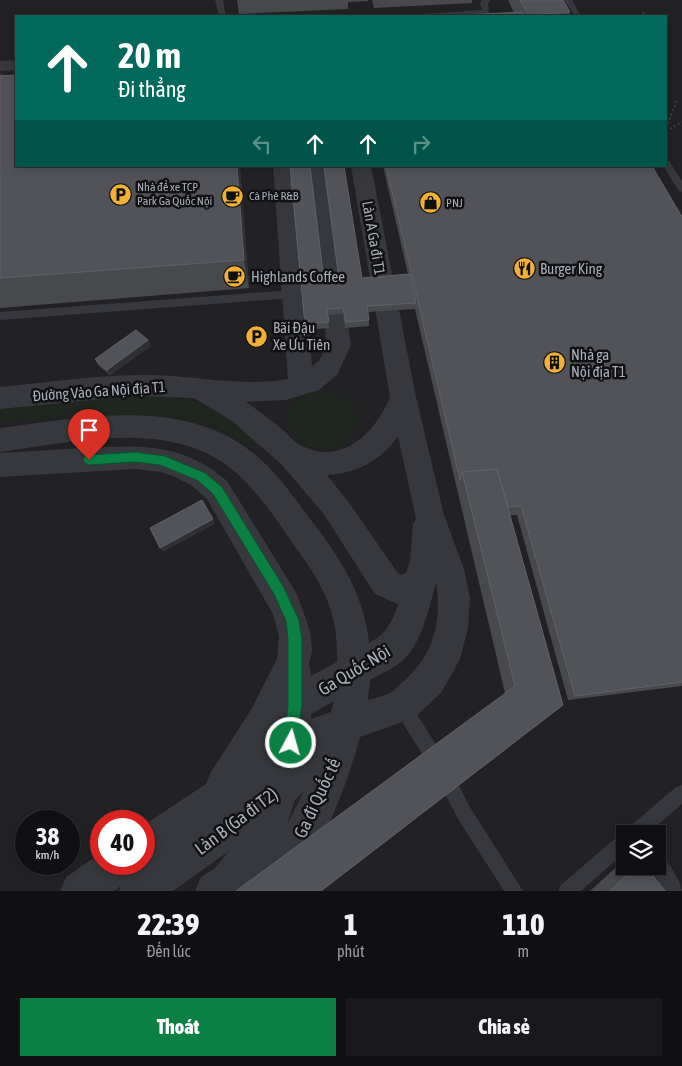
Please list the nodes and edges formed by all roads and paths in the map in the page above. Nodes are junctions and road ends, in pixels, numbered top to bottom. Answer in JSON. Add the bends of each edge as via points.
{"nodes":[{"id":1,"x":219,"y":0,"type":"edge"},
{"id":2,"x":486,"y":0,"type":"edge"},
{"id":3,"x":568,"y":0,"type":"edge"},
{"id":4,"x":642,"y":12,"type":"dead end"},
{"id":5,"x":223,"y":15,"type":"edge"},
{"id":6,"x":438,"y":15,"type":"edge"},
{"id":7,"x":577,"y":15,"type":"edge"},
{"id":8,"x":644,"y":15,"type":"edge"},
{"id":9,"x":15,"y":66,"type":"edge"},
{"id":10,"x":0,"y":73,"type":"edge"},
{"id":11,"x":677,"y":100,"type":"dead end"},
{"id":12,"x":0,"y":106,"type":"edge"},
{"id":13,"x":682,"y":122,"type":"edge"},
{"id":14,"x":667,"y":127,"type":"edge"},
{"id":15,"x":667,"y":130,"type":"edge"},
{"id":16,"x":667,"y":165,"type":"edge"},
{"id":17,"x":283,"y":167,"type":"edge"},
{"id":18,"x":316,"y":167,"type":"edge"},
{"id":19,"x":361,"y":167,"type":"edge"},
{"id":20,"x":682,"y":189,"type":"edge"},
{"id":21,"x":248,"y":275,"type":"dead end"},
{"id":22,"x":240,"y":276,"type":"edge"},
{"id":23,"x":294,"y":294,"type":"junction"},
{"id":24,"x":0,"y":316,"type":"edge"},
{"id":25,"x":301,"y":385,"type":"junction"},
{"id":26,"x":198,"y":390,"type":"junction"},
{"id":27,"x":0,"y":398,"type":"edge"},
{"id":28,"x":403,"y":398,"type":"junction"},
{"id":29,"x":0,"y":440,"type":"edge"},
{"id":30,"x":284,"y":448,"type":"junction"},
{"id":31,"x":0,"y":465,"type":"edge"},
{"id":32,"x":429,"y":515,"type":"junction"},
{"id":33,"x":425,"y":565,"type":"junction"},
{"id":34,"x":294,"y":657,"type":"junction"},
{"id":35,"x":295,"y":705,"type":"junction"},
{"id":36,"x":402,"y":706,"type":"junction"},
{"id":37,"x":348,"y":723,"type":"junction"},
{"id":38,"x":277,"y":733,"type":"junction"},
{"id":39,"x":682,"y":793,"type":"edge"},
{"id":40,"x":645,"y":825,"type":"edge"},
{"id":41,"x":155,"y":840,"type":"edge"},
{"id":42,"x":616,"y":850,"type":"edge"},
{"id":43,"x":104,"y":875,"type":"edge"},
{"id":44,"x":665,"y":875,"type":"edge"},
{"id":45,"x":80,"y":891,"type":"edge"},
{"id":46,"x":139,"y":891,"type":"edge"},
{"id":47,"x":215,"y":891,"type":"edge"},
{"id":48,"x":256,"y":891,"type":"edge"},
{"id":49,"x":514,"y":891,"type":"edge"},
{"id":50,"x":567,"y":891,"type":"edge"},
{"id":51,"x":674,"y":891,"type":"edge"}],
"edges":[{"from":1,"to":5,"type":"lane"},
{"from":2,"to":6,"type":"lane","via":[[486,12]]},
{"from":3,"to":7,"type":"lane"},
{"from":4,"to":8,"type":"path"},
{"from":9,"to":10,"type":"street"},
{"from":10,"to":12,"type":"lane","via":[[8,80]]},
{"from":11,"to":14,"type":"path"},
{"from":13,"to":15,"type":"path"},
{"from":16,"to":20,"type":"lane"},
{"from":17,"to":23,"type":"street"},
{"from":18,"to":25,"type":"street","via":[[339,345],[328,369]]},
{"from":19,"to":28,"type":"street","name":"Làn A Ga đi T1"},
{"from":21,"to":22,"type":"path"},
{"from":23,"to":24,"type":"lane"},
{"from":23,"to":25,"type":"street"},
{"from":25,"to":26,"type":"street","via":[[266,392]]},
{"from":26,"to":27,"type":"street","name":"Đường Vào Ga Nội địa T1","via":[[150,385]]},
{"from":26,"to":30,"type":"street","via":[[236,409]]},
{"from":28,"to":30,"type":"street","via":[[380,440],[356,457],[324,464],[302,460]]},
{"from":28,"to":32,"type":"street","name":"Làn A Ga đi T1"},
{"from":29,"to":37,"type":"street","name":"Ga đi Quốc tế","via":[[153,427],[202,438],[226,448],[242,460],[275,494],[332,574],[345,604],[354,655]]},
{"from":30,"to":33,"type":"street","via":[[334,505],[386,583],[398,590],[413,588]]},
{"from":31,"to":34,"type":"street","via":[[135,457],[161,460],[201,476],[217,490],[228,506],[286,605],[292,620]]},
{"from":32,"to":33,"type":"street"},
{"from":32,"to":36,"type":"street","via":[[449,569],[454,598],[452,628],[443,659],[429,681]]},
{"from":33,"to":35,"type":"street","name":"Ga Quốc Nội","via":[[400,641]]},
{"from":34,"to":35,"type":"street"},
{"from":34,"to":38,"type":"street","via":[[278,695]]},
{"from":35,"to":38,"type":"street"},
{"from":36,"to":38,"type":"street"},
{"from":36,"to":49,"type":"lane"},
{"from":37,"to":46,"type":"street","name":"Làn B (Ga đi T2)","via":[[277,792]]},
{"from":37,"to":48,"type":"street","name":"Ga đi Quốc tế","via":[[332,771],[304,833]]},
{"from":38,"to":41,"type":"street","via":[[214,801]]},
{"from":38,"to":47,"type":"street","via":[[286,774],[262,842],[229,882]]},
{"from":39,"to":40,"type":"lane"},
{"from":42,"to":50,"type":"lane"},
{"from":43,"to":45,"type":"street"},
{"from":44,"to":51,"type":"lane"}]}
